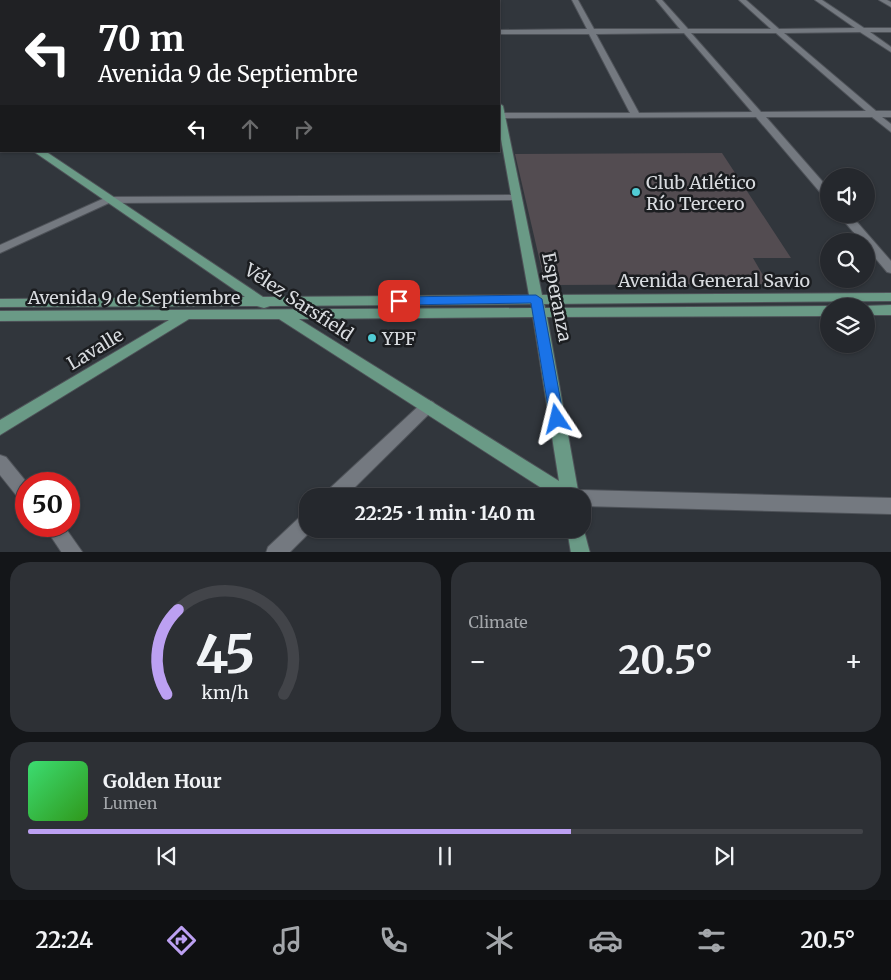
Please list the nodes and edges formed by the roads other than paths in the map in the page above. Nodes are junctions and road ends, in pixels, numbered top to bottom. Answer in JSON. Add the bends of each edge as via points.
{"nodes":[{"id":1,"x":575,"y":0,"type":"edge"},
{"id":2,"x":659,"y":0,"type":"edge"},
{"id":3,"x":742,"y":0,"type":"edge"},
{"id":4,"x":818,"y":0,"type":"edge"},
{"id":5,"x":882,"y":0,"type":"edge"},
{"id":6,"x":891,"y":5,"type":"edge"},
{"id":7,"x":862,"y":30,"type":"junction"},
{"id":8,"x":891,"y":30,"type":"edge"},
{"id":9,"x":592,"y":31,"type":"junction"},
{"id":10,"x":686,"y":31,"type":"junction"},
{"id":11,"x":777,"y":31,"type":"junction"},
{"id":12,"x":500,"y":32,"type":"edge"},
{"id":13,"x":891,"y":50,"type":"edge"},
{"id":14,"x":500,"y":109,"type":"edge"},
{"id":15,"x":758,"y":114,"type":"junction"},
{"id":16,"x":874,"y":114,"type":"junction"},
{"id":17,"x":891,"y":114,"type":"edge"},
{"id":18,"x":636,"y":115,"type":"junction"},
{"id":19,"x":500,"y":119,"type":"edge"},
{"id":20,"x":891,"y":129,"type":"edge"},
{"id":21,"x":502,"y":140,"type":"edge"},
{"id":22,"x":39,"y":152,"type":"edge"},
{"id":23,"x":820,"y":186,"type":"edge"},
{"id":24,"x":516,"y":198,"type":"junction"},
{"id":25,"x":107,"y":200,"type":"junction"},
{"id":26,"x":852,"y":223,"type":"edge"},
{"id":27,"x":0,"y":249,"type":"edge"},
{"id":28,"x":891,"y":269,"type":"edge"},
{"id":29,"x":891,"y":297,"type":"edge"},
{"id":30,"x":209,"y":302,"type":"junction"},
{"id":31,"x":262,"y":302,"type":"junction"},
{"id":32,"x":0,"y":303,"type":"edge"},
{"id":33,"x":537,"y":305,"type":"junction"},
{"id":34,"x":875,"y":310,"type":"edge"},
{"id":35,"x":891,"y":310,"type":"edge"},
{"id":36,"x":820,"y":311,"type":"edge"},
{"id":37,"x":282,"y":314,"type":"junction"},
{"id":38,"x":0,"y":316,"type":"edge"},
{"id":39,"x":186,"y":316,"type":"junction"},
{"id":40,"x":428,"y":406,"type":"junction"},
{"id":41,"x":0,"y":428,"type":"edge"},
{"id":42,"x":0,"y":462,"type":"edge"},
{"id":43,"x":15,"y":480,"type":"edge"},
{"id":44,"x":342,"y":488,"type":"edge"},
{"id":45,"x":556,"y":488,"type":"edge"},
{"id":46,"x":568,"y":488,"type":"edge"},
{"id":47,"x":591,"y":498,"type":"edge"},
{"id":48,"x":891,"y":506,"type":"edge"},
{"id":49,"x":299,"y":529,"type":"edge"},
{"id":50,"x":62,"y":537,"type":"edge"},
{"id":51,"x":578,"y":538,"type":"edge"},
{"id":52,"x":74,"y":552,"type":"edge"},
{"id":53,"x":275,"y":552,"type":"edge"},
{"id":54,"x":581,"y":552,"type":"edge"}],
"edges":[{"from":1,"to":9,"type":"street"},
{"from":2,"to":10,"type":"street"},
{"from":3,"to":11,"type":"street"},
{"from":4,"to":7,"type":"street"},
{"from":5,"to":6,"type":"street"},
{"from":7,"to":8,"type":"street"},
{"from":7,"to":11,"type":"street"},
{"from":7,"to":13,"type":"street"},
{"from":9,"to":10,"type":"street"},
{"from":9,"to":12,"type":"street"},
{"from":9,"to":18,"type":"street"},
{"from":10,"to":11,"type":"street"},
{"from":10,"to":15,"type":"street"},
{"from":11,"to":16,"type":"street"},
{"from":14,"to":18,"type":"street"},
{"from":15,"to":16,"type":"street"},
{"from":15,"to":18,"type":"street"},
{"from":15,"to":23,"type":"street"},
{"from":16,"to":17,"type":"street"},
{"from":16,"to":20,"type":"street"},
{"from":19,"to":21,"type":"main road","name":"Esperanza"},
{"from":21,"to":24,"type":"main road","name":"Esperanza"},
{"from":22,"to":25,"type":"main road","name":"Vélez Sarsfield"},
{"from":24,"to":25,"type":"street"},
{"from":24,"to":33,"type":"main road","name":"Esperanza"},
{"from":25,"to":27,"type":"street"},
{"from":25,"to":31,"type":"main road","name":"Vélez Sarsfield"},
{"from":26,"to":28,"type":"street"},
{"from":29,"to":33,"type":"main road","name":"Avenida General Savio"},
{"from":30,"to":31,"type":"main road","name":"Avenida 9 de Septiembre"},
{"from":30,"to":32,"type":"main road","name":"Avenida 9 de Septiembre"},
{"from":30,"to":39,"type":"main road","name":"Lavalle"},
{"from":31,"to":33,"type":"main road","name":"Avenida 9 de Septiembre"},
{"from":31,"to":37,"type":"main road","name":"Vélez Sarsfield"},
{"from":33,"to":36,"type":"main road","name":"Avenida General Savio"},
{"from":33,"to":37,"type":"main road","name":"Avenida 9 de Septiembre"},
{"from":33,"to":46,"type":"main road","name":"Esperanza"},
{"from":34,"to":35,"type":"main road"},
{"from":37,"to":39,"type":"main road","name":"Avenida 9 de Septiembre"},
{"from":37,"to":40,"type":"main road","name":"Vélez Sarsfield"},
{"from":38,"to":39,"type":"main road","name":"Avenida 9 de Septiembre"},
{"from":39,"to":41,"type":"main road","name":"Lavalle"},
{"from":40,"to":44,"type":"street"},
{"from":40,"to":45,"type":"main road","name":"Vélez Sarsfield"},
{"from":42,"to":43,"type":"street"},
{"from":47,"to":48,"type":"street"},
{"from":49,"to":53,"type":"street"},
{"from":50,"to":52,"type":"street"},
{"from":51,"to":54,"type":"main road"}]}
